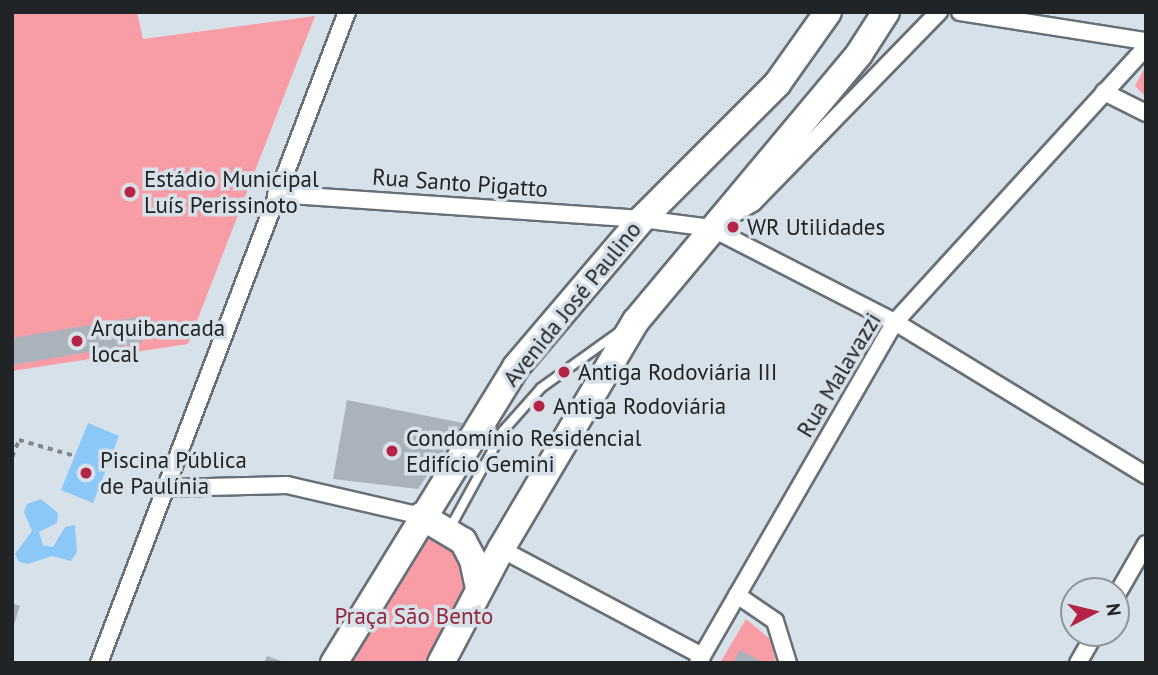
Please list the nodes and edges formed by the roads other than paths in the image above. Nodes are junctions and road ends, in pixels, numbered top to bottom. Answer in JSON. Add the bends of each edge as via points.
{"nodes":[{"id":1,"x":347,"y":12,"type":"edge"},
{"id":2,"x":828,"y":12,"type":"edge"},
{"id":3,"x":886,"y":12,"type":"edge"},
{"id":4,"x":939,"y":12,"type":"edge"},
{"id":5,"x":960,"y":12,"type":"edge"},
{"id":6,"x":1146,"y":41,"type":"edge"},
{"id":7,"x":1146,"y":47,"type":"edge"},
{"id":8,"x":1104,"y":92,"type":"junction"},
{"id":9,"x":1146,"y":113,"type":"edge"},
{"id":10,"x":275,"y":194,"type":"junction"},
{"id":11,"x":642,"y":219,"type":"junction"},
{"id":12,"x":710,"y":228,"type":"junction"},
{"id":13,"x":636,"y":321,"type":"junction"},
{"id":14,"x":895,"y":322,"type":"junction"},
{"id":15,"x":1146,"y":475,"type":"edge"},
{"id":16,"x":168,"y":488,"type":"junction"},
{"id":17,"x":421,"y":516,"type":"junction"},
{"id":18,"x":449,"y":530,"type":"junction"},
{"id":19,"x":1146,"y":544,"type":"edge"},
{"id":20,"x":500,"y":549,"type":"junction"},
{"id":21,"x":1127,"y":577,"type":"edge"},
{"id":22,"x":479,"y":588,"type":"junction"},
{"id":23,"x":737,"y":595,"type":"junction"},
{"id":24,"x":1088,"y":647,"type":"edge"},
{"id":25,"x":700,"y":659,"type":"edge"},
{"id":26,"x":99,"y":663,"type":"edge"},
{"id":27,"x":334,"y":663,"type":"edge"},
{"id":28,"x":441,"y":663,"type":"edge"},
{"id":29,"x":788,"y":663,"type":"edge"},
{"id":30,"x":1079,"y":663,"type":"edge"}],
"edges":[{"from":1,"to":10,"type":"street"},
{"from":2,"to":11,"type":"main road","name":"Avenida José Paulino","via":[[777,84]]},
{"from":3,"to":12,"type":"main road","via":[[859,54]]},
{"from":4,"to":12,"type":"street","via":[[753,203]]},
{"from":5,"to":6,"type":"street"},
{"from":7,"to":8,"type":"street","name":"Rua Malavazzi"},
{"from":8,"to":9,"type":"street"},
{"from":8,"to":14,"type":"street","name":"Rua Malavazzi"},
{"from":10,"to":11,"type":"street","name":"Rua Santo Pigatto"},
{"from":10,"to":16,"type":"street"},
{"from":11,"to":12,"type":"street","name":"Rua Santo Pigatto"},
{"from":11,"to":17,"type":"main road","name":"Avenida José Paulino","via":[[516,367]]},
{"from":12,"to":13,"type":"main road"},
{"from":12,"to":14,"type":"street","name":"Rua Santo Pigatto"},
{"from":13,"to":18,"type":"lane","via":[[541,388],[503,432]]},
{"from":13,"to":20,"type":"main road"},
{"from":14,"to":15,"type":"street","name":"Rua Santo Pigatto"},
{"from":14,"to":23,"type":"street","name":"Rua Malavazzi"},
{"from":16,"to":17,"type":"street","via":[[287,485]]},
{"from":16,"to":26,"type":"street"},
{"from":17,"to":18,"type":"main road"},
{"from":17,"to":27,"type":"main road","name":"Avenida José Paulino"},
{"from":18,"to":22,"type":"main road","via":[[463,541],[474,560]]},
{"from":19,"to":21,"type":"street"},
{"from":20,"to":22,"type":"main road"},
{"from":20,"to":25,"type":"street"},
{"from":22,"to":28,"type":"main road"},
{"from":23,"to":25,"type":"street","name":"Rua Malavazzi"},
{"from":23,"to":29,"type":"street","via":[[775,621]]},
{"from":24,"to":30,"type":"street"}]}
